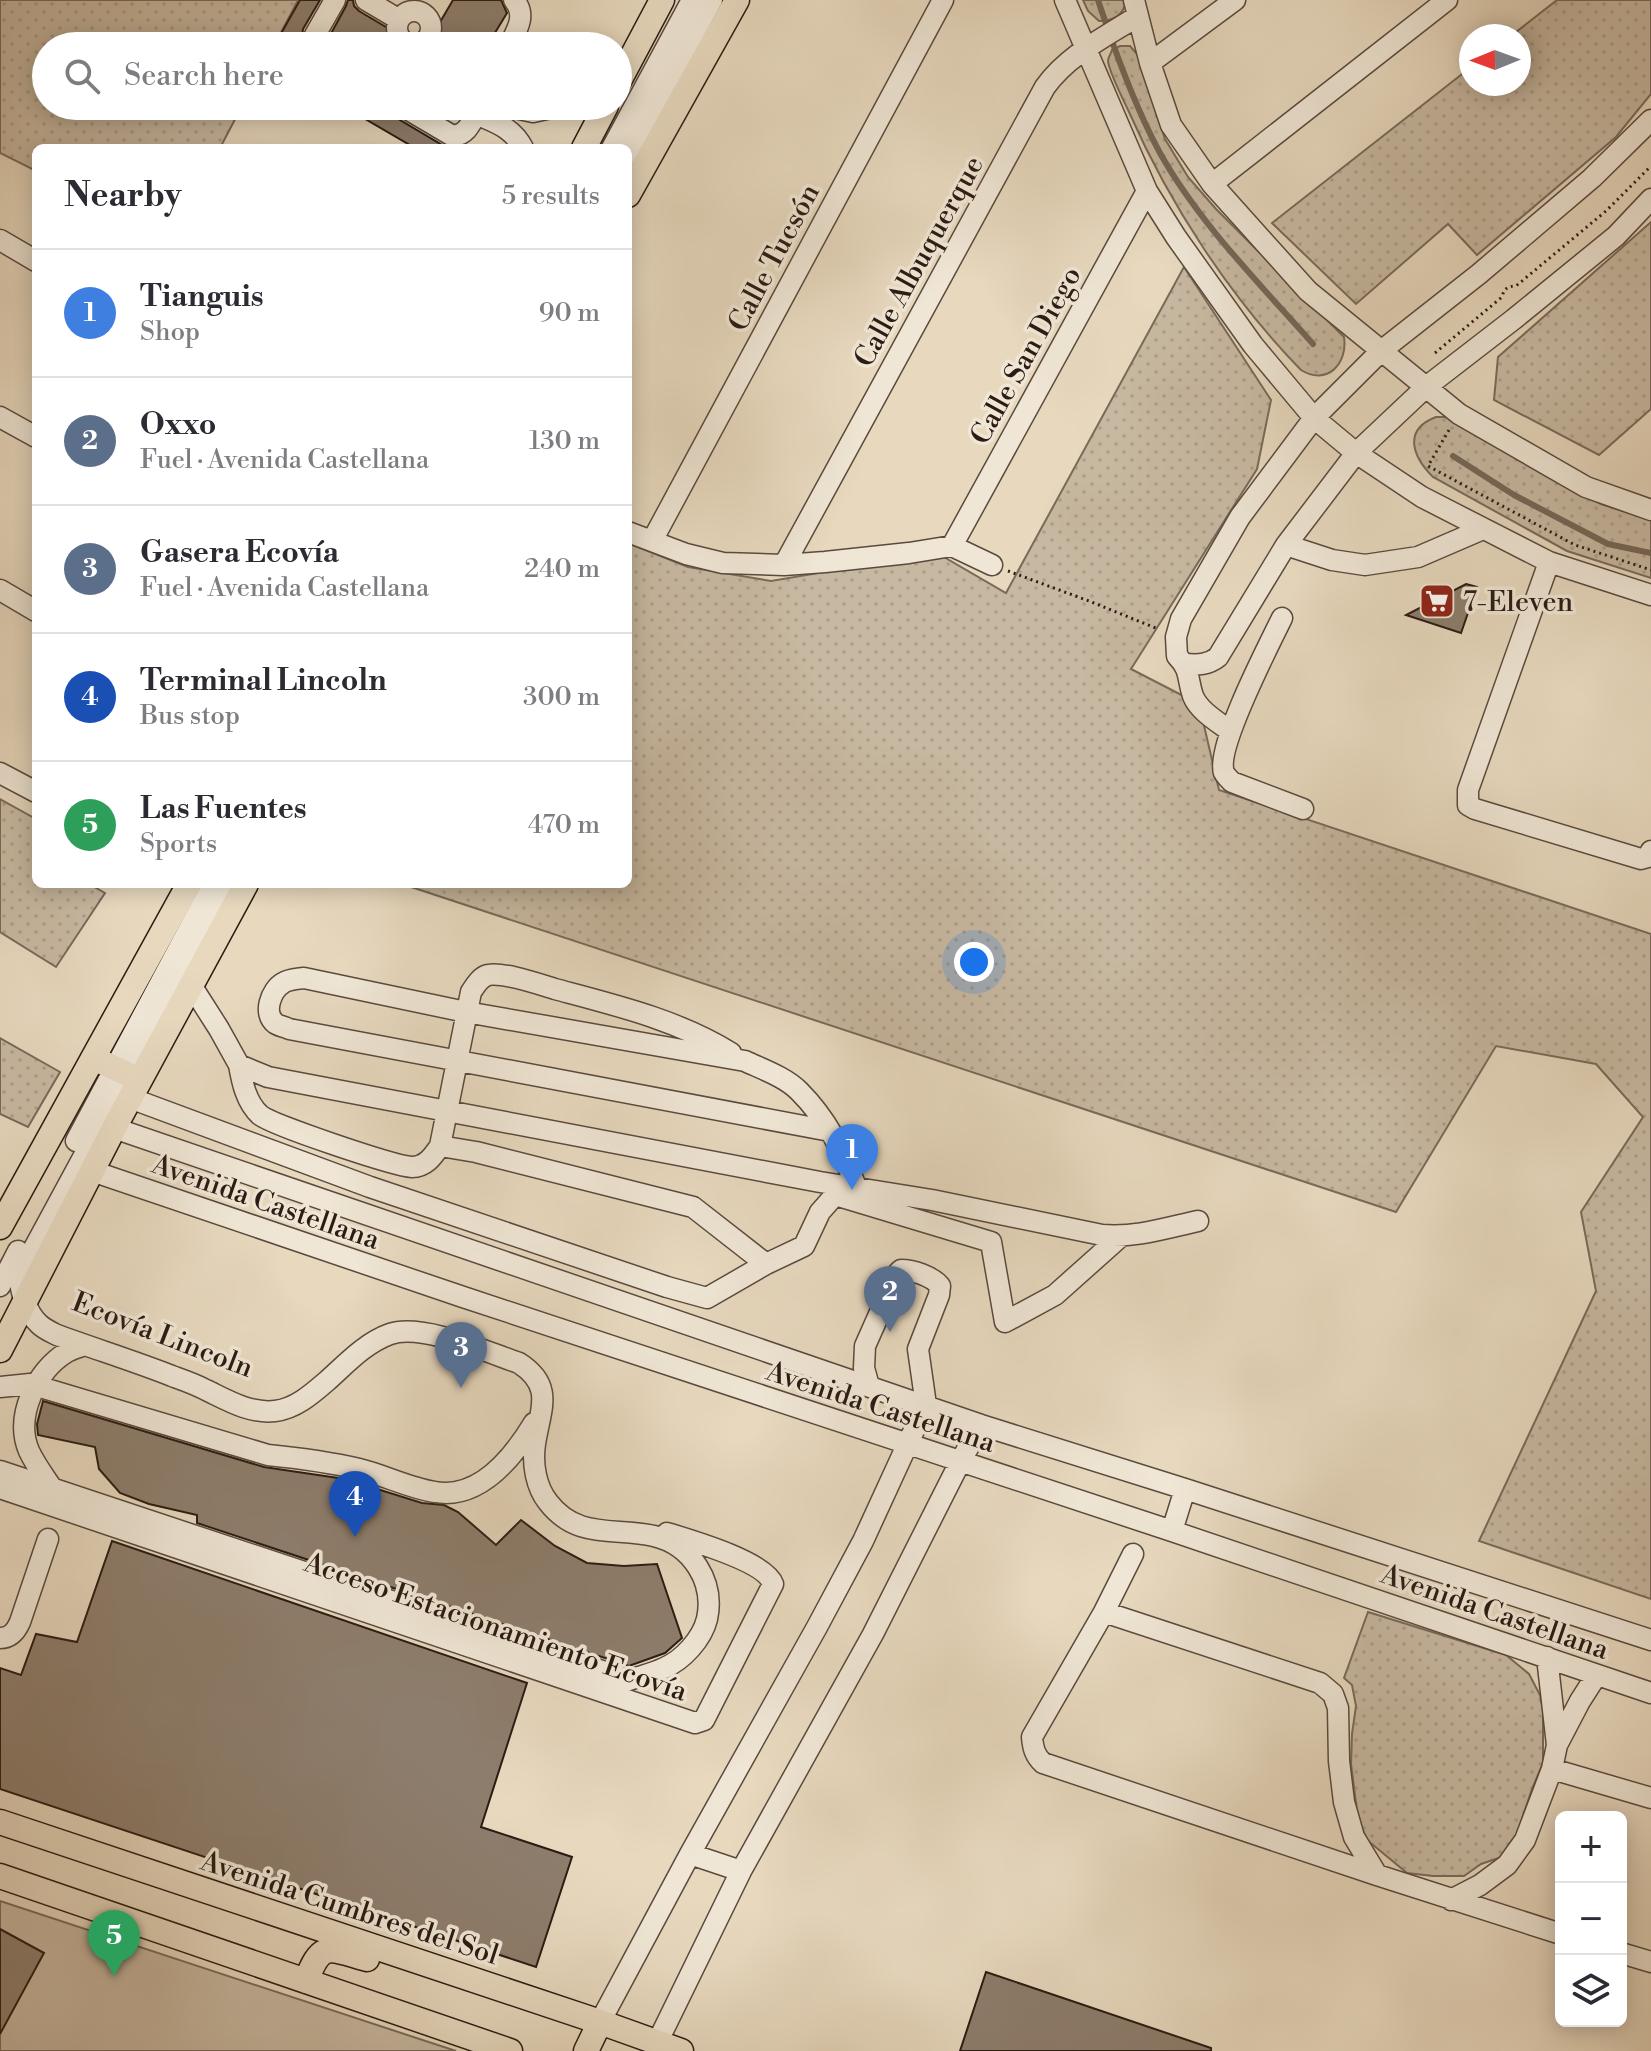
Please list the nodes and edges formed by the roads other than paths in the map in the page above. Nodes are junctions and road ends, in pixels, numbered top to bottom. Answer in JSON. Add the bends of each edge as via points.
{"nodes":[{"id":1,"x":335,"y":0,"type":"edge"},
{"id":2,"x":366,"y":0,"type":"edge"},
{"id":3,"x":514,"y":0,"type":"edge"},
{"id":4,"x":662,"y":0,"type":"edge"},
{"id":5,"x":692,"y":0,"type":"edge"},
{"id":6,"x":712,"y":0,"type":"edge"},
{"id":7,"x":737,"y":0,"type":"edge"},
{"id":8,"x":943,"y":0,"type":"edge"},
{"id":9,"x":1065,"y":0,"type":"edge"},
{"id":10,"x":1235,"y":0,"type":"edge"},
{"id":11,"x":1447,"y":0,"type":"edge"},
{"id":12,"x":1136,"y":8,"type":"edge"},
{"id":13,"x":317,"y":32,"type":"edge"},
{"id":14,"x":433,"y":32,"type":"edge"},
{"id":15,"x":516,"y":32,"type":"edge"},
{"id":16,"x":1085,"y":50,"type":"junction"},
{"id":17,"x":632,"y":53,"type":"edge"},
{"id":18,"x":1150,"y":63,"type":"junction"},
{"id":19,"x":632,"y":111,"type":"edge"},
{"id":20,"x":426,"y":120,"type":"edge"},
{"id":21,"x":472,"y":120,"type":"edge"},
{"id":22,"x":494,"y":120,"type":"edge"},
{"id":23,"x":599,"y":120,"type":"edge"},
{"id":24,"x":627,"y":120,"type":"edge"},
{"id":25,"x":1651,"y":120,"type":"edge"},
{"id":26,"x":521,"y":144,"type":"edge"},
{"id":27,"x":586,"y":144,"type":"edge"},
{"id":28,"x":614,"y":144,"type":"edge"},
{"id":29,"x":632,"y":148,"type":"edge"},
{"id":30,"x":1212,"y":184,"type":"junction"},
{"id":31,"x":632,"y":188,"type":"edge"},
{"id":32,"x":1147,"y":191,"type":"junction"},
{"id":33,"x":1651,"y":199,"type":"edge"},
{"id":34,"x":0,"y":240,"type":"edge"},
{"id":35,"x":32,"y":259,"type":"edge"},
{"id":36,"x":1381,"y":351,"type":"junction"},
{"id":37,"x":1426,"y":387,"type":"junction"},
{"id":38,"x":0,"y":417,"type":"edge"},
{"id":39,"x":1314,"y":418,"type":"junction"},
{"id":40,"x":32,"y":435,"type":"edge"},
{"id":41,"x":1356,"y":453,"type":"junction"},
{"id":42,"x":1651,"y":510,"type":"edge"},
{"id":43,"x":1483,"y":529,"type":"junction"},
{"id":44,"x":632,"y":534,"type":"edge"},
{"id":45,"x":652,"y":541,"type":"junction"},
{"id":46,"x":1286,"y":545,"type":"junction"},
{"id":47,"x":952,"y":546,"type":"junction"},
{"id":48,"x":1549,"y":562,"type":"junction"},
{"id":49,"x":784,"y":565,"type":"junction"},
{"id":50,"x":992,"y":565,"type":"road end"},
{"id":51,"x":0,"y":590,"type":"edge"},
{"id":52,"x":1651,"y":595,"type":"edge"},
{"id":53,"x":32,"y":609,"type":"edge"},
{"id":54,"x":1282,"y":618,"type":"dead end"},
{"id":55,"x":1185,"y":664,"type":"junction"},
{"id":56,"x":1230,"y":731,"type":"junction"},
{"id":57,"x":0,"y":773,"type":"edge"},
{"id":58,"x":32,"y":790,"type":"edge"},
{"id":59,"x":1303,"y":809,"type":"dead end"},
{"id":60,"x":1651,"y":851,"type":"edge"},
{"id":61,"x":188,"y":888,"type":"edge"},
{"id":62,"x":211,"y":888,"type":"edge"},
{"id":63,"x":229,"y":888,"type":"edge"},
{"id":64,"x":244,"y":888,"type":"edge"},
{"id":65,"x":191,"y":985,"type":"junction"},
{"id":66,"x":466,"y":1012,"type":"junction"},
{"id":67,"x":456,"y":1059,"type":"junction"},
{"id":68,"x":745,"y":1061,"type":"junction"},
{"id":69,"x":239,"y":1065,"type":"junction"},
{"id":70,"x":121,"y":1076,"type":"junction"},
{"id":71,"x":448,"y":1111,"type":"junction"},
{"id":72,"x":114,"y":1128,"type":"junction"},
{"id":73,"x":830,"y":1131,"type":"junction"},
{"id":74,"x":440,"y":1146,"type":"junction"},
{"id":75,"x":92,"y":1171,"type":"junction"},
{"id":76,"x":856,"y":1187,"type":"junction"},
{"id":77,"x":1198,"y":1221,"type":"dead end"},
{"id":78,"x":0,"y":1227,"type":"edge"},
{"id":79,"x":1120,"y":1237,"type":"junction"},
{"id":80,"x":766,"y":1264,"type":"junction"},
{"id":81,"x":0,"y":1286,"type":"edge"},
{"id":82,"x":28,"y":1296,"type":"junction"},
{"id":83,"x":85,"y":1345,"type":"junction"},
{"id":84,"x":0,"y":1350,"type":"edge"},
{"id":85,"x":36,"y":1386,"type":"junction"},
{"id":86,"x":869,"y":1386,"type":"junction"},
{"id":87,"x":0,"y":1387,"type":"edge"},
{"id":88,"x":547,"y":1400,"type":"junction"},
{"id":89,"x":926,"y":1405,"type":"junction"},
{"id":90,"x":981,"y":1425,"type":"junction"},
{"id":91,"x":908,"y":1443,"type":"junction"},
{"id":92,"x":960,"y":1462,"type":"junction"},
{"id":93,"x":0,"y":1471,"type":"edge"},
{"id":94,"x":0,"y":1488,"type":"edge"},
{"id":95,"x":52,"y":1488,"type":"junction"},
{"id":96,"x":1185,"y":1489,"type":"junction"},
{"id":97,"x":1172,"y":1531,"type":"junction"},
{"id":98,"x":48,"y":1539,"type":"dead end"},
{"id":99,"x":1133,"y":1554,"type":"dead end"},
{"id":100,"x":1104,"y":1612,"type":"junction"},
{"id":101,"x":0,"y":1638,"type":"edge"},
{"id":102,"x":1651,"y":1640,"type":"edge"},
{"id":103,"x":1547,"y":1657,"type":"junction"},
{"id":104,"x":1596,"y":1676,"type":"junction"},
{"id":105,"x":1651,"y":1693,"type":"edge"},
{"id":106,"x":1557,"y":1745,"type":"junction"},
{"id":107,"x":1552,"y":1769,"type":"junction"},
{"id":108,"x":1651,"y":1798,"type":"edge"},
{"id":109,"x":0,"y":1822,"type":"edge"},
{"id":110,"x":690,"y":1854,"type":"junction"},
{"id":111,"x":741,"y":1871,"type":"junction"},
{"id":112,"x":1377,"y":1875,"type":"junction"},
{"id":113,"x":0,"y":1876,"type":"edge"},
{"id":114,"x":1451,"y":1900,"type":"junction"},
{"id":115,"x":1555,"y":1932,"type":"edge"},
{"id":116,"x":1627,"y":1955,"type":"edge"},
{"id":117,"x":1651,"y":1962,"type":"edge"},
{"id":118,"x":459,"y":1975,"type":"junction"},
{"id":119,"x":306,"y":1981,"type":"junction"},
{"id":120,"x":600,"y":2022,"type":"junction"},
{"id":121,"x":655,"y":2047,"type":"edge"},
{"id":122,"x":510,"y":2051,"type":"edge"},
{"id":123,"x":586,"y":2051,"type":"edge"},
{"id":124,"x":681,"y":2051,"type":"edge"}],
"edges":[{"from":1,"to":13,"type":"street"},
{"from":2,"to":14,"type":"street","via":[[398,19],[413,10],[422,12]]},
{"from":3,"to":15,"type":"street","via":[[522,16]]},
{"from":4,"to":17,"type":"main road"},
{"from":5,"to":19,"type":"street"},
{"from":6,"to":29,"type":"street"},
{"from":7,"to":31,"type":"main road"},
{"from":8,"to":45,"type":"street","name":"Calle Tucsón"},
{"from":9,"to":16,"type":"street"},
{"from":10,"to":18,"type":"street"},
{"from":11,"to":30,"type":"street"},
{"from":12,"to":16,"type":"street","name":"Calle Albuquerque"},
{"from":12,"to":18,"type":"street"},
{"from":16,"to":32,"type":"street"},
{"from":16,"to":49,"type":"street","name":"Calle Albuquerque","via":[[1045,87]]},
{"from":18,"to":30,"type":"street","via":[[1171,125]]},
{"from":20,"to":21,"type":"street","via":[[456,136]]},
{"from":22,"to":26,"type":"street"},
{"from":23,"to":27,"type":"main road"},
{"from":24,"to":28,"type":"street"},
{"from":25,"to":36,"type":"street","via":[[1592,178]]},
{"from":30,"to":36,"type":"street","via":[[1308,291]]},
{"from":32,"to":39,"type":"street","via":[[1253,345]]},
{"from":32,"to":47,"type":"street","name":"Calle San Diego"},
{"from":33,"to":37,"type":"street","via":[[1616,236]]},
{"from":34,"to":35,"type":"street"},
{"from":36,"to":37,"type":"street"},
{"from":36,"to":39,"type":"street"},
{"from":37,"to":41,"type":"street"},
{"from":37,"to":42,"type":"street","via":[[1459,414],[1586,487]]},
{"from":38,"to":40,"type":"street"},
{"from":39,"to":41,"type":"street"},
{"from":39,"to":55,"type":"street","via":[[1240,517],[1181,619],[1177,656]]},
{"from":41,"to":43,"type":"street"},
{"from":41,"to":46,"type":"street"},
{"from":43,"to":46,"type":"street","via":[[1418,557],[1365,565]]},
{"from":43,"to":48,"type":"street"},
{"from":44,"to":45,"type":"street"},
{"from":45,"to":49,"type":"street","via":[[723,563]]},
{"from":46,"to":55,"type":"street","via":[[1218,657]]},
{"from":47,"to":49,"type":"street"},
{"from":47,"to":50,"type":"street"},
{"from":48,"to":52,"type":"street"},
{"from":48,"to":60,"type":"street","via":[[1468,790],[1468,805],[1641,859]]},
{"from":51,"to":53,"type":"street"},
{"from":54,"to":56,"type":"street"},
{"from":55,"to":56,"type":"street","via":[[1194,699]]},
{"from":56,"to":59,"type":"street","via":[[1223,760],[1232,782]]},
{"from":57,"to":58,"type":"street"},
{"from":61,"to":70,"type":"main road"},
{"from":62,"to":70,"type":"street"},
{"from":63,"to":70,"type":"street"},
{"from":64,"to":65,"type":"main road"},
{"from":65,"to":69,"type":"street"},
{"from":65,"to":70,"type":"main road"},
{"from":66,"to":67,"type":"street"},
{"from":66,"to":67,"type":"street","via":[[304,978],[285,981],[269,1002],[276,1025]]},
{"from":66,"to":68,"type":"street"},
{"from":66,"to":68,"type":"street","via":[[478,982],[487,975],[511,977],[644,1014]]},
{"from":67,"to":71,"type":"street"},
{"from":67,"to":73,"type":"street"},
{"from":68,"to":73,"type":"street","via":[[798,1090]]},
{"from":69,"to":71,"type":"street","via":[[268,1077]]},
{"from":69,"to":74,"type":"street","via":[[252,1105],[277,1124],[412,1167],[430,1159]]},
{"from":70,"to":72,"type":"main road"},
{"from":70,"to":78,"type":"main road"},
{"from":70,"to":80,"type":"street","via":[[370,1187],[667,1287],[707,1298]]},
{"from":70,"to":81,"type":"street"},
{"from":70,"to":82,"type":"street","via":[[20,1274]]},
{"from":71,"to":74,"type":"street"},
{"from":71,"to":76,"type":"street"},
{"from":72,"to":75,"type":"main road"},
{"from":72,"to":86,"type":"street","name":"Avenida Castellana"},
{"from":73,"to":76,"type":"street"},
{"from":74,"to":80,"type":"street","via":[[693,1207]]},
{"from":75,"to":82,"type":"main road"},
{"from":75,"to":91,"type":"street","name":"Avenida Castellana"},
{"from":76,"to":79,"type":"street"},
{"from":77,"to":79,"type":"street"},
{"from":79,"to":80,"type":"street","via":[[1055,1295],[1005,1322],[991,1242],[835,1195],[804,1246]]},
{"from":82,"to":83,"type":"street","via":[[30,1312],[41,1326]]},
{"from":82,"to":84,"type":"main road"},
{"from":82,"to":88,"type":"street","name":"Ecovía Lincoln","via":[[55,1322],[250,1399],[285,1397],[365,1335],[418,1321],[526,1355],[546,1372]]},
{"from":83,"to":85,"type":"street","via":[[50,1366]]},
{"from":83,"to":88,"type":"street","via":[[240,1406],[278,1411],[310,1396],[371,1344],[403,1331],[428,1333],[519,1363],[530,1370]]},
{"from":85,"to":87,"type":"street"},
{"from":85,"to":88,"type":"street","via":[[268,1455],[360,1469],[436,1493],[489,1478],[522,1443]]},
{"from":85,"to":95,"type":"street","via":[[24,1431],[28,1449]]},
{"from":86,"to":89,"type":"street","name":"Avenida Castellana"},
{"from":86,"to":89,"type":"street","via":[[865,1346],[897,1274],[909,1270],[940,1286],[918,1349]]},
{"from":88,"to":94,"type":"street","name":"Acceso Estacionamiento Ecovía","via":[[553,1411],[544,1468],[551,1488],[572,1514],[655,1529],[721,1550],[772,1579],[704,1720],[695,1723]]},
{"from":88,"to":95,"type":"street","via":[[534,1461],[549,1505],[585,1529],[670,1542],[698,1565],[706,1581],[710,1605],[705,1629],[666,1668],[629,1680]]},
{"from":89,"to":90,"type":"street","name":"Avenida Castellana"},
{"from":89,"to":91,"type":"street"},
{"from":90,"to":92,"type":"street"},
{"from":90,"to":96,"type":"street","name":"Avenida Castellana"},
{"from":91,"to":92,"type":"street","name":"Avenida Castellana"},
{"from":91,"to":110,"type":"street","via":[[824,1615]]},
{"from":92,"to":97,"type":"street","name":"Avenida Castellana"},
{"from":92,"to":111,"type":"street","via":[[873,1634]]},
{"from":93,"to":95,"type":"street"},
{"from":96,"to":97,"type":"street"},
{"from":96,"to":102,"type":"street","name":"Avenida Castellana"},
{"from":97,"to":103,"type":"street","name":"Avenida Castellana"},
{"from":98,"to":101,"type":"street","via":[[20,1622],[15,1632]]},
{"from":99,"to":100,"type":"street"},
{"from":100,"to":112,"type":"street","via":[[1320,1683],[1333,1694],[1344,1802],[1354,1837]]},
{"from":100,"to":112,"type":"street","via":[[1032,1737],[1037,1758]]},
{"from":103,"to":104,"type":"street","name":"Avenida Castellana"},
{"from":103,"to":106,"type":"street"},
{"from":104,"to":105,"type":"street","name":"Avenida Castellana"},
{"from":104,"to":106,"type":"street"},
{"from":106,"to":107,"type":"street"},
{"from":107,"to":108,"type":"street"},
{"from":107,"to":114,"type":"street","via":[[1525,1840],[1507,1865]]},
{"from":109,"to":118,"type":"main road","name":"Avenida Cumbres del Sol"},
{"from":110,"to":111,"type":"street"},
{"from":110,"to":120,"type":"street"},
{"from":111,"to":121,"type":"street"},
{"from":112,"to":114,"type":"street"},
{"from":113,"to":119,"type":"main road"},
{"from":114,"to":115,"type":"street"},
{"from":116,"to":117,"type":"street"},
{"from":118,"to":119,"type":"main road","via":[[414,1972],[327,1950],[315,1959]]},
{"from":118,"to":120,"type":"main road","name":"Avenida Cumbres del Sol"},
{"from":119,"to":122,"type":"main road"},
{"from":120,"to":121,"type":"main road","name":"Avenida Cumbres del Sol"},
{"from":120,"to":123,"type":"main road"},
{"from":121,"to":124,"type":"main road","name":"Avenida Cumbres del Sol"}]}
